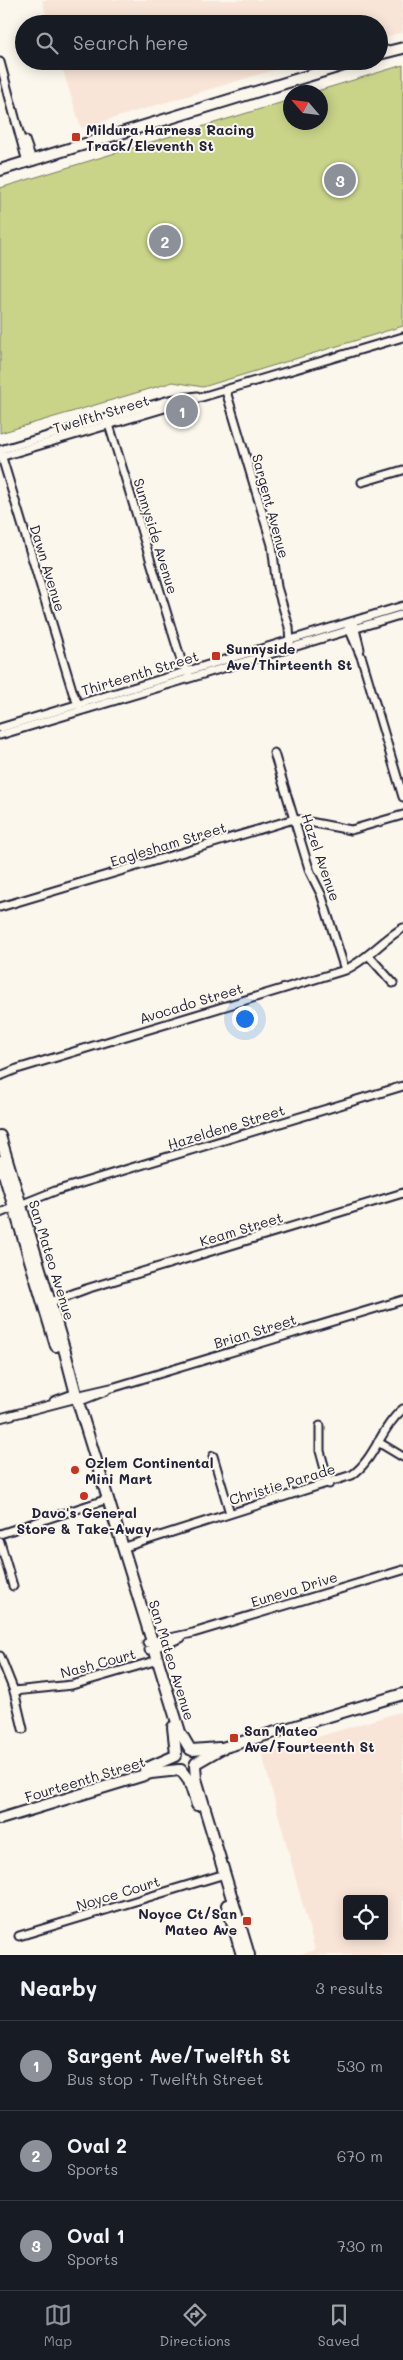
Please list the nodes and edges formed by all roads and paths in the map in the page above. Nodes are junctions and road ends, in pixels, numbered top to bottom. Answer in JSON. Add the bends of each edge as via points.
{"nodes":[{"id":1,"x":0,"y":62,"type":"edge"},
{"id":2,"x":328,"y":70,"type":"edge"},
{"id":3,"x":30,"y":161,"type":"junction"},
{"id":4,"x":0,"y":170,"type":"edge"},
{"id":5,"x":403,"y":337,"type":"edge"},
{"id":6,"x":226,"y":391,"type":"junction"},
{"id":7,"x":108,"y":421,"type":"junction"},
{"id":8,"x":0,"y":454,"type":"edge"},
{"id":9,"x":403,"y":470,"type":"edge"},
{"id":10,"x":362,"y":482,"type":"dead end"},
{"id":11,"x":403,"y":606,"type":"edge"},
{"id":12,"x":403,"y":614,"type":"edge"},
{"id":13,"x":351,"y":626,"type":"junction"},
{"id":14,"x":289,"y":628,"type":"junction"},
{"id":15,"x":298,"y":642,"type":"junction"},
{"id":16,"x":290,"y":644,"type":"junction"},
{"id":17,"x":186,"y":676,"type":"junction"},
{"id":18,"x":77,"y":708,"type":"junction"},
{"id":19,"x":0,"y":728,"type":"edge"},
{"id":20,"x":0,"y":735,"type":"edge"},
{"id":21,"x":274,"y":753,"type":"dead end"},
{"id":22,"x":403,"y":797,"type":"edge"},
{"id":23,"x":403,"y":814,"type":"edge"},
{"id":24,"x":294,"y":819,"type":"junction"},
{"id":25,"x":0,"y":908,"type":"edge"},
{"id":26,"x":403,"y":928,"type":"edge"},
{"id":27,"x":368,"y":955,"type":"junction"},
{"id":28,"x":344,"y":970,"type":"junction"},
{"id":29,"x":394,"y":983,"type":"dead end"},
{"id":30,"x":17,"y":1069,"type":"junction"},
{"id":31,"x":0,"y":1072,"type":"edge"},
{"id":32,"x":0,"y":1076,"type":"edge"},
{"id":33,"x":403,"y":1086,"type":"edge"},
{"id":34,"x":0,"y":1136,"type":"edge"},
{"id":35,"x":0,"y":1161,"type":"edge"},
{"id":36,"x":403,"y":1193,"type":"edge"},
{"id":37,"x":17,"y":1204,"type":"junction"},
{"id":38,"x":0,"y":1211,"type":"edge"},
{"id":39,"x":403,"y":1300,"type":"edge"},
{"id":40,"x":46,"y":1301,"type":"junction"},
{"id":41,"x":77,"y":1397,"type":"junction"},
{"id":42,"x":403,"y":1409,"type":"edge"},
{"id":43,"x":0,"y":1418,"type":"edge"},
{"id":44,"x":320,"y":1426,"type":"dead end"},
{"id":45,"x":378,"y":1442,"type":"junction"},
{"id":46,"x":213,"y":1456,"type":"dead end"},
{"id":47,"x":403,"y":1457,"type":"edge"},
{"id":48,"x":329,"y":1484,"type":"junction"},
{"id":49,"x":109,"y":1501,"type":"junction"},
{"id":50,"x":230,"y":1513,"type":"junction"},
{"id":51,"x":0,"y":1534,"type":"edge"},
{"id":52,"x":0,"y":1542,"type":"edge"},
{"id":53,"x":122,"y":1546,"type":"junction"},
{"id":54,"x":403,"y":1570,"type":"edge"},
{"id":55,"x":13,"y":1586,"type":"dead end"},
{"id":56,"x":151,"y":1646,"type":"junction"},
{"id":57,"x":0,"y":1656,"type":"edge"},
{"id":58,"x":155,"y":1661,"type":"junction"},
{"id":59,"x":14,"y":1691,"type":"junction"},
{"id":60,"x":403,"y":1694,"type":"edge"},
{"id":61,"x":23,"y":1729,"type":"dead end"},
{"id":62,"x":222,"y":1748,"type":"junction"},
{"id":63,"x":191,"y":1750,"type":"junction"},
{"id":64,"x":175,"y":1754,"type":"junction"},
{"id":65,"x":196,"y":1764,"type":"junction"},
{"id":66,"x":180,"y":1770,"type":"junction"},
{"id":67,"x":0,"y":1812,"type":"edge"},
{"id":68,"x":0,"y":1818,"type":"edge"},
{"id":69,"x":222,"y":1875,"type":"junction"},
{"id":70,"x":19,"y":1936,"type":"dead end"},
{"id":71,"x":242,"y":1955,"type":"edge"},
{"id":72,"x":250,"y":1955,"type":"edge"}],
"edges":[{"from":1,"to":3,"type":"street"},
{"from":2,"to":3,"type":"street"},
{"from":3,"to":4,"type":"street"},
{"from":5,"to":6,"type":"street","name":"Twelfth Street"},
{"from":6,"to":7,"type":"street","name":"Twelfth Street","via":[[210,396],[180,398]]},
{"from":6,"to":14,"type":"street","name":"Sargent Avenue","via":[[272,546],[277,587]]},
{"from":7,"to":8,"type":"street","name":"Twelfth Street"},
{"from":7,"to":17,"type":"street","name":"Sunnyside Avenue"},
{"from":8,"to":18,"type":"street","name":"Dawn Avenue"},
{"from":9,"to":10,"type":"street"},
{"from":11,"to":13,"type":"street","name":"Thirteenth Street"},
{"from":12,"to":13,"type":"street","name":"Thirteenth Street"},
{"from":13,"to":15,"type":"street","name":"Thirteenth Street"},
{"from":13,"to":22,"type":"street"},
{"from":14,"to":15,"type":"street","name":"Sargent Avenue"},
{"from":14,"to":16,"type":"street","name":"Sargent Avenue"},
{"from":15,"to":16,"type":"street","name":"Thirteenth Street"},
{"from":16,"to":17,"type":"street","name":"Thirteenth Street"},
{"from":17,"to":18,"type":"street","name":"Thirteenth Street"},
{"from":18,"to":19,"type":"street","name":"Thirteenth Street"},
{"from":18,"to":20,"type":"street","name":"Thirteenth Street"},
{"from":21,"to":24,"type":"street","name":"Hazel Avenue"},
{"from":23,"to":24,"type":"street","name":"Eaglesham Street","via":[[351,830]]},
{"from":24,"to":25,"type":"street","name":"Eaglesham Street"},
{"from":24,"to":28,"type":"street","name":"Hazel Avenue"},
{"from":26,"to":27,"type":"street","name":"Avocado Street"},
{"from":27,"to":28,"type":"street","name":"Avocado Street"},
{"from":27,"to":29,"type":"street"},
{"from":28,"to":30,"type":"street","name":"Avocado Street"},
{"from":30,"to":31,"type":"street","name":"Avocado Street"},
{"from":30,"to":32,"type":"street","name":"Avocado Street"},
{"from":33,"to":37,"type":"street","name":"Hazeldene Street"},
{"from":34,"to":37,"type":"street","name":"San Mateo Avenue"},
{"from":35,"to":37,"type":"street","name":"San Mateo Avenue"},
{"from":36,"to":40,"type":"street","name":"Keam Street"},
{"from":37,"to":38,"type":"street","name":"Hazeldene Street"},
{"from":37,"to":40,"type":"street","name":"San Mateo Avenue"},
{"from":39,"to":41,"type":"street","name":"Brian Street"},
{"from":40,"to":41,"type":"street","name":"San Mateo Avenue"},
{"from":41,"to":43,"type":"street","name":"Brian Street"},
{"from":41,"to":49,"type":"street","name":"San Mateo Avenue"},
{"from":42,"to":45,"type":"street","name":"Christie Parade"},
{"from":44,"to":48,"type":"street","via":[[320,1450]]},
{"from":45,"to":47,"type":"street"},
{"from":45,"to":48,"type":"street","name":"Christie Parade","via":[[357,1472]]},
{"from":46,"to":50,"type":"street"},
{"from":48,"to":50,"type":"street","name":"Christie Parade"},
{"from":49,"to":51,"type":"street"},
{"from":49,"to":53,"type":"street","name":"San Mateo Avenue"},
{"from":50,"to":53,"type":"street","name":"Christie Parade"},
{"from":52,"to":55,"type":"street"},
{"from":53,"to":56,"type":"street","name":"San Mateo Avenue","via":[[133,1596]]},
{"from":54,"to":56,"type":"street","name":"Euneva Drive"},
{"from":56,"to":58,"type":"street","name":"San Mateo Avenue"},
{"from":57,"to":59,"type":"street"},
{"from":58,"to":59,"type":"street","name":"Nash Court","via":[[72,1685]]},
{"from":58,"to":63,"type":"street","name":"San Mateo Avenue","via":[[180,1732]]},
{"from":58,"to":64,"type":"street","name":"San Mateo Avenue","via":[[174,1732]]},
{"from":59,"to":61,"type":"street"},
{"from":60,"to":62,"type":"street"},
{"from":62,"to":63,"type":"street"},
{"from":62,"to":65,"type":"street"},
{"from":63,"to":64,"type":"street","via":[[180,1749]]},
{"from":63,"to":65,"type":"street","via":[[196,1756]]},
{"from":64,"to":66,"type":"street","via":[[175,1765]]},
{"from":64,"to":67,"type":"street","name":"Fourteenth Street","via":[[150,1767]]},
{"from":65,"to":66,"type":"street","via":[[187,1771]]},
{"from":65,"to":69,"type":"street","via":[[196,1779]]},
{"from":66,"to":68,"type":"street","name":"Fourteenth Street","via":[[152,1773]]},
{"from":66,"to":69,"type":"street","via":[[189,1781]]},
{"from":69,"to":70,"type":"street","name":"Noyce Court"},
{"from":69,"to":71,"type":"street"},
{"from":69,"to":72,"type":"street"}]}
